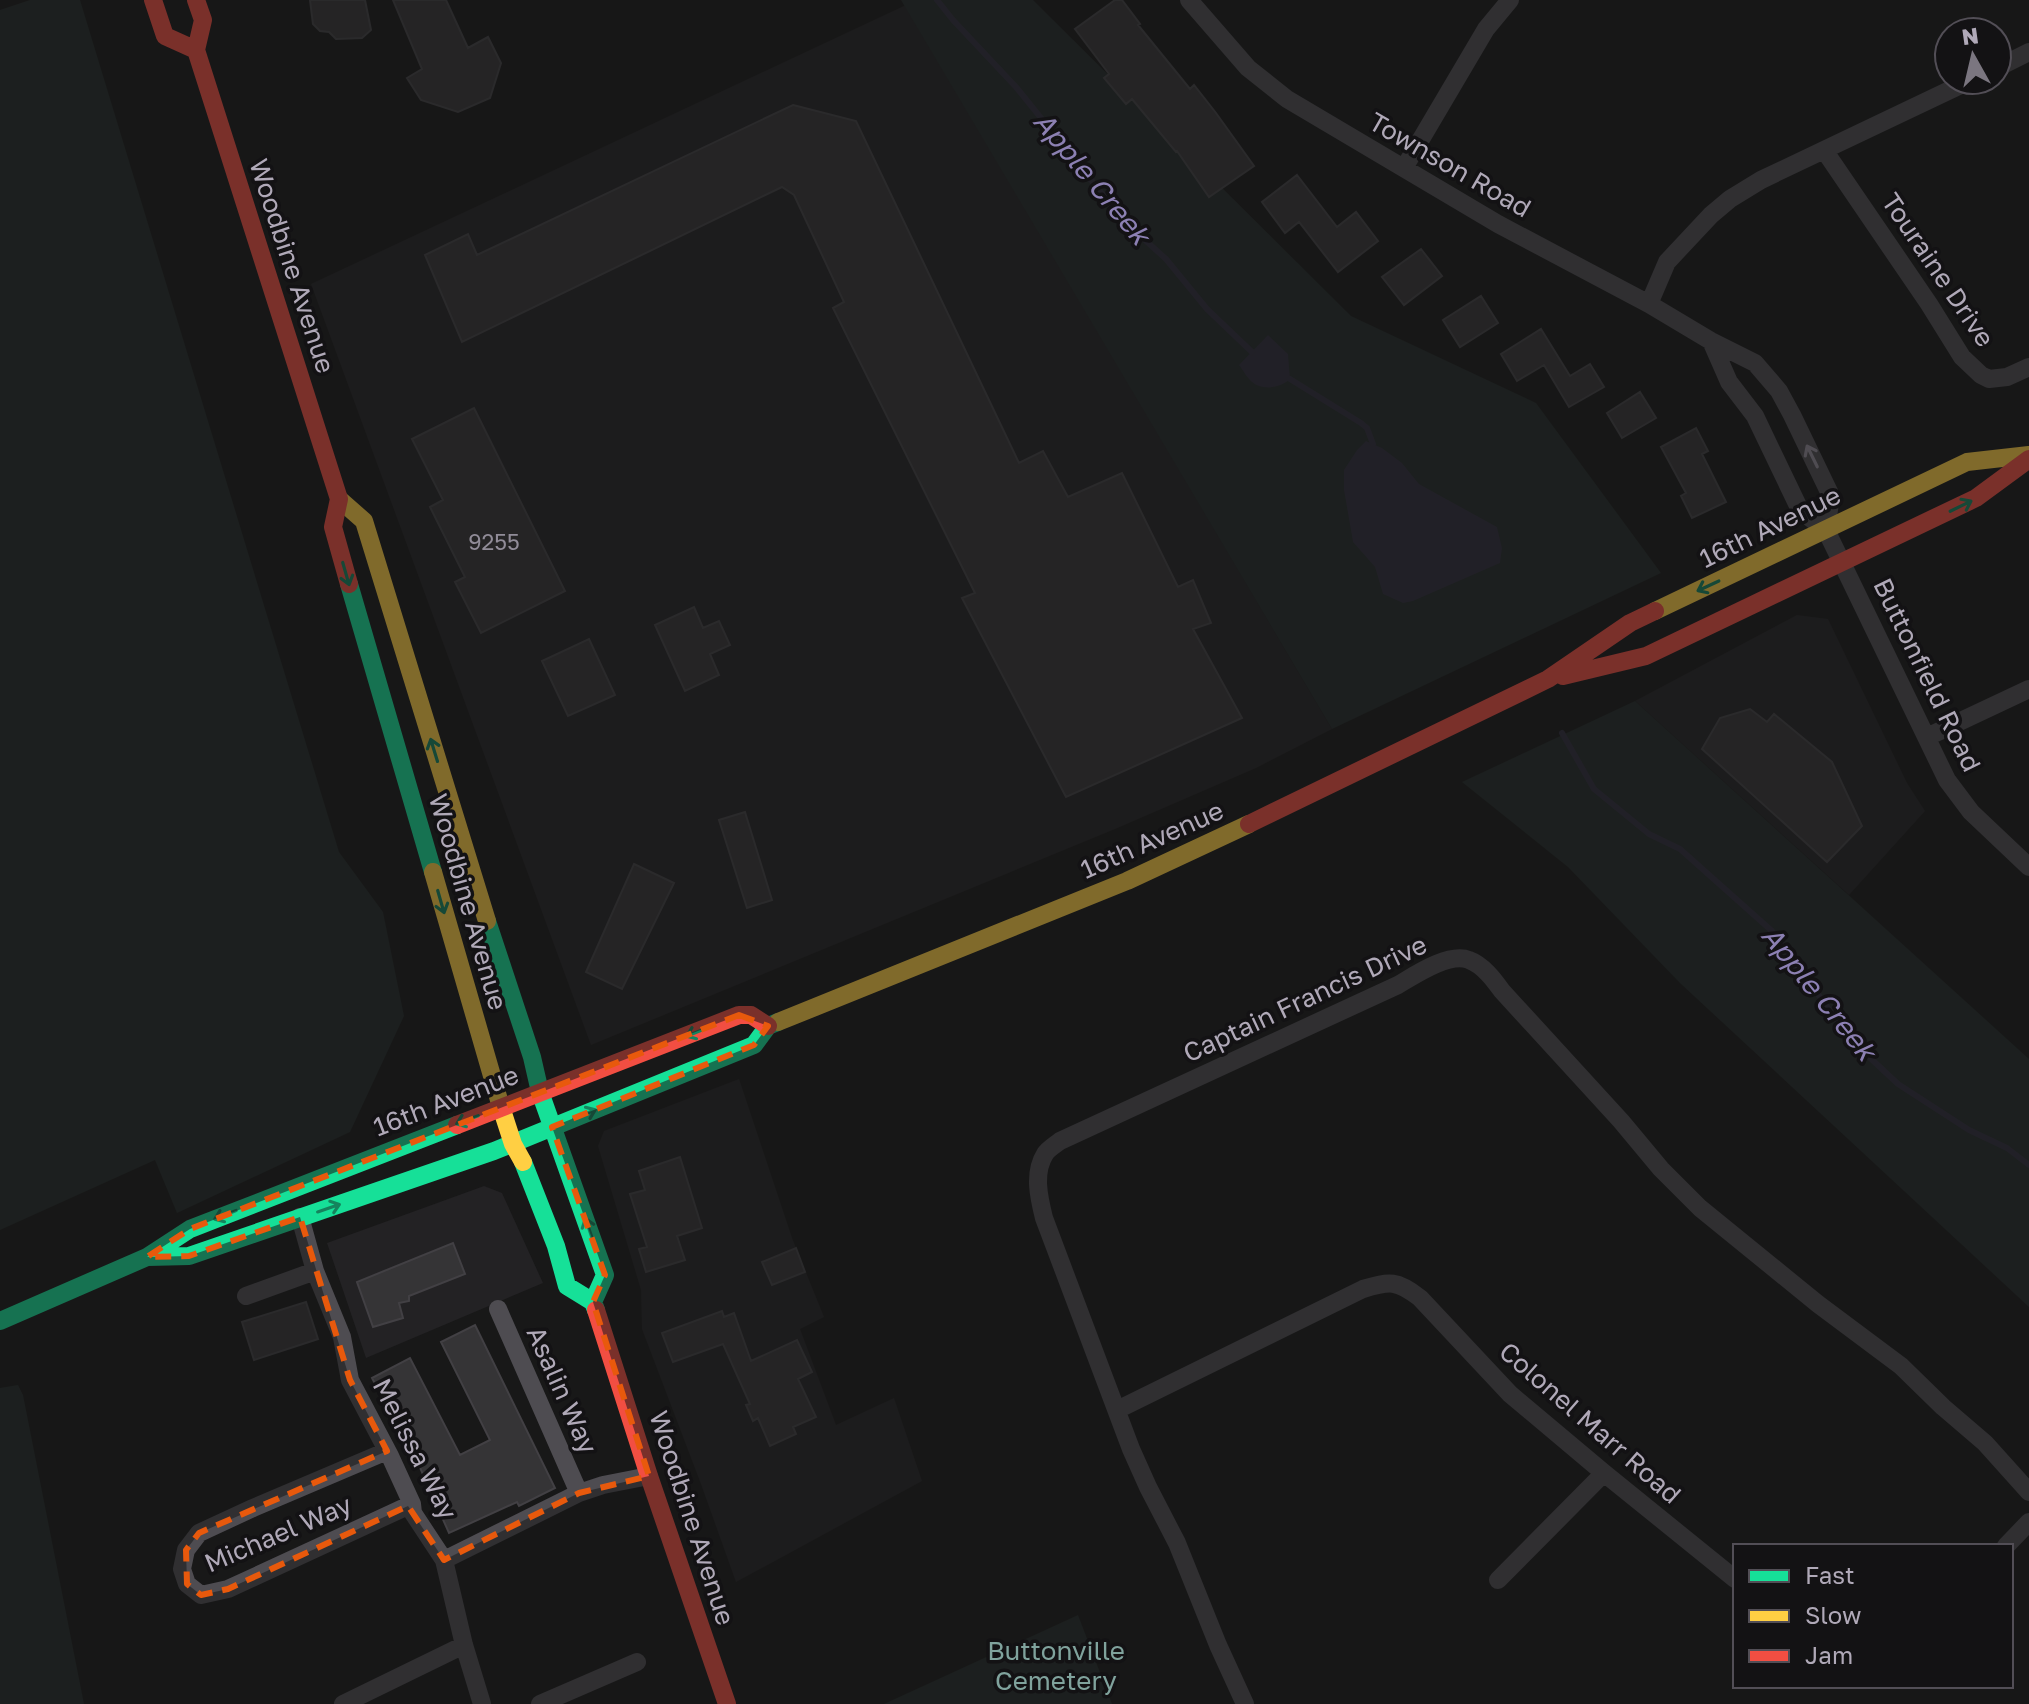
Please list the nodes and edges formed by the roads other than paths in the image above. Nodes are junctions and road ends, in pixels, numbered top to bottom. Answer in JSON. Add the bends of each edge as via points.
{"nodes":[{"id":1,"x":153,"y":0,"type":"edge"},
{"id":2,"x":196,"y":0,"type":"edge"},
{"id":3,"x":1189,"y":0,"type":"edge"},
{"id":4,"x":1510,"y":0,"type":"edge"},
{"id":5,"x":196,"y":50,"type":"junction"},
{"id":6,"x":1937,"y":96,"type":"edge"},
{"id":7,"x":1824,"y":150,"type":"junction"},
{"id":8,"x":1404,"y":168,"type":"junction"},
{"id":9,"x":1649,"y":304,"type":"junction"},
{"id":10,"x":1711,"y":341,"type":"junction"},
{"id":11,"x":2029,"y":367,"type":"edge"},
{"id":12,"x":2029,"y":457,"type":"edge"},
{"id":13,"x":339,"y":499,"type":"junction"},
{"id":14,"x":1826,"y":530,"type":"junction"},
{"id":15,"x":1842,"y":563,"type":"junction"},
{"id":16,"x":1548,"y":679,"type":"junction"},
{"id":17,"x":2029,"y":689,"type":"edge"},
{"id":18,"x":1927,"y":737,"type":"junction"},
{"id":19,"x":2029,"y":867,"type":"edge"},
{"id":20,"x":768,"y":1026,"type":"junction"},
{"id":21,"x":540,"y":1092,"type":"junction"},
{"id":22,"x":501,"y":1107,"type":"junction"},
{"id":23,"x":552,"y":1127,"type":"junction"},
{"id":24,"x":513,"y":1144,"type":"junction"},
{"id":25,"x":300,"y":1217,"type":"junction"},
{"id":26,"x":147,"y":1257,"type":"junction"},
{"id":27,"x":315,"y":1271,"type":"junction"},
{"id":28,"x":246,"y":1296,"type":"dead end"},
{"id":29,"x":593,"y":1302,"type":"junction"},
{"id":30,"x":498,"y":1309,"type":"dead end"},
{"id":31,"x":0,"y":1321,"type":"edge"},
{"id":32,"x":1117,"y":1410,"type":"junction"},
{"id":33,"x":387,"y":1451,"type":"junction"},
{"id":34,"x":1604,"y":1473,"type":"junction"},
{"id":35,"x":649,"y":1476,"type":"junction"},
{"id":36,"x":2029,"y":1492,"type":"edge"},
{"id":37,"x":579,"y":1493,"type":"junction"},
{"id":38,"x":412,"y":1504,"type":"junction"},
{"id":39,"x":2029,"y":1522,"type":"edge"},
{"id":40,"x":2008,"y":1544,"type":"edge"},
{"id":41,"x":444,"y":1560,"type":"junction"},
{"id":42,"x":1733,"y":1577,"type":"edge"},
{"id":43,"x":1498,"y":1580,"type":"dead end"},
{"id":44,"x":464,"y":1645,"type":"junction"},
{"id":45,"x":637,"y":1662,"type":"dead end"},
{"id":46,"x":343,"y":1704,"type":"edge"},
{"id":47,"x":482,"y":1704,"type":"edge"},
{"id":48,"x":540,"y":1704,"type":"edge"},
{"id":49,"x":727,"y":1704,"type":"edge"},
{"id":50,"x":1245,"y":1704,"type":"edge"}],
"edges":[{"from":1,"to":5,"type":"main road","via":[[165,36]]},
{"from":2,"to":5,"type":"main road","name":"Woodbine Avenue","via":[[203,20]]},
{"from":3,"to":8,"type":"street","name":"Townson Road","via":[[1267,84]]},
{"from":4,"to":8,"type":"street","via":[[1486,29]]},
{"from":5,"to":13,"type":"main road","name":"Woodbine Avenue"},
{"from":6,"to":7,"type":"street"},
{"from":7,"to":9,"type":"street","via":[[1761,180],[1711,215],[1667,262]]},
{"from":7,"to":11,"type":"street","name":"Touraine Drive","via":[[1962,357],[1989,379]]},
{"from":8,"to":9,"type":"street","name":"Townson Road"},
{"from":9,"to":10,"type":"street","name":"Townson Road"},
{"from":10,"to":14,"type":"street","via":[[1800,510]]},
{"from":14,"to":10,"type":"street","name":"Townson Road","one_way":true,"via":[[1831,496],[1779,391],[1755,363]]},
{"from":12,"to":14,"type":"main road","name":"16th Avenue","via":[[1967,462]]},
{"from":15,"to":12,"type":"main road","name":"16th Avenue","one_way":true,"via":[[1976,498]]},
{"from":21,"to":13,"type":"main road","name":"Woodbine Avenue","one_way":true,"via":[[364,521]]},
{"from":13,"to":22,"type":"main road","name":"Woodbine Avenue","one_way":true,"via":[[333,527]]},
{"from":14,"to":15,"type":"street","name":"Buttonfield Road"},
{"from":14,"to":16,"type":"main road","name":"16th Avenue","one_way":true,"via":[[1630,623]]},
{"from":15,"to":16,"type":"main road","name":"16th Avenue","via":[[1646,656]]},
{"from":15,"to":18,"type":"street","name":"Buttonfield Road"},
{"from":16,"to":20,"type":"main road","name":"16th Avenue","via":[[1127,881]]},
{"from":17,"to":18,"type":"street"},
{"from":18,"to":19,"type":"street","name":"Buttonfield Road","via":[[1962,802]]},
{"from":20,"to":21,"type":"main road","name":"16th Avenue","one_way":true,"via":[[742,1014]]},
{"from":23,"to":20,"type":"main road","name":"16th Avenue","one_way":true,"via":[[754,1045]]},
{"from":21,"to":22,"type":"main road","name":"16th Avenue"},
{"from":21,"to":23,"type":"main road","name":"Woodbine Avenue"},
{"from":22,"to":24,"type":"main road","name":"Woodbine Avenue"},
{"from":22,"to":26,"type":"main road","name":"16th Avenue","one_way":true,"via":[[190,1229]]},
{"from":23,"to":24,"type":"main road","name":"16th Avenue"},
{"from":29,"to":23,"type":"main road","name":"Woodbine Avenue","one_way":true,"via":[[605,1275]]},
{"from":25,"to":24,"type":"main road","name":"16th Avenue","one_way":true},
{"from":24,"to":29,"type":"main road","name":"Woodbine Avenue","via":[[567,1286]]},
{"from":25,"to":26,"type":"main road","name":"16th Avenue","via":[[189,1256]]},
{"from":25,"to":27,"type":"street","name":"Melissa Way"},
{"from":26,"to":31,"type":"main road","name":"16th Avenue"},
{"from":27,"to":28,"type":"street"},
{"from":27,"to":33,"type":"street","name":"Melissa Way","via":[[342,1337],[350,1380]]},
{"from":29,"to":35,"type":"main road","name":"Woodbine Avenue"},
{"from":30,"to":37,"type":"street","name":"Asalin Way"},
{"from":32,"to":34,"type":"street","name":"Colonel Marr Road","via":[[1363,1289],[1393,1282],[1420,1298],[1510,1394]]},
{"from":32,"to":36,"type":"street","name":"Captain Francis Drive","via":[[1044,1218],[1039,1172],[1046,1152],[1424,969],[1470,960],[1700,1208],[1901,1366],[1985,1443]]},
{"from":32,"to":50,"type":"street","name":"Captain Francis Drive"},
{"from":33,"to":38,"type":"street","name":"Melissa Way"},
{"from":33,"to":38,"type":"street","name":"Michael Way","via":[[199,1533],[186,1550],[182,1569],[187,1584],[201,1595],[228,1589]]},
{"from":34,"to":42,"type":"street","name":"Colonel Marr Road"},
{"from":34,"to":43,"type":"street"},
{"from":35,"to":37,"type":"street"},
{"from":35,"to":49,"type":"main road","name":"Woodbine Avenue"},
{"from":37,"to":41,"type":"street"},
{"from":38,"to":41,"type":"street","name":"Melissa Way"},
{"from":39,"to":40,"type":"street"},
{"from":41,"to":44,"type":"street","name":"Melissa Way"},
{"from":44,"to":46,"type":"street"},
{"from":44,"to":47,"type":"street","name":"Melissa Way"},
{"from":45,"to":48,"type":"street"}]}
